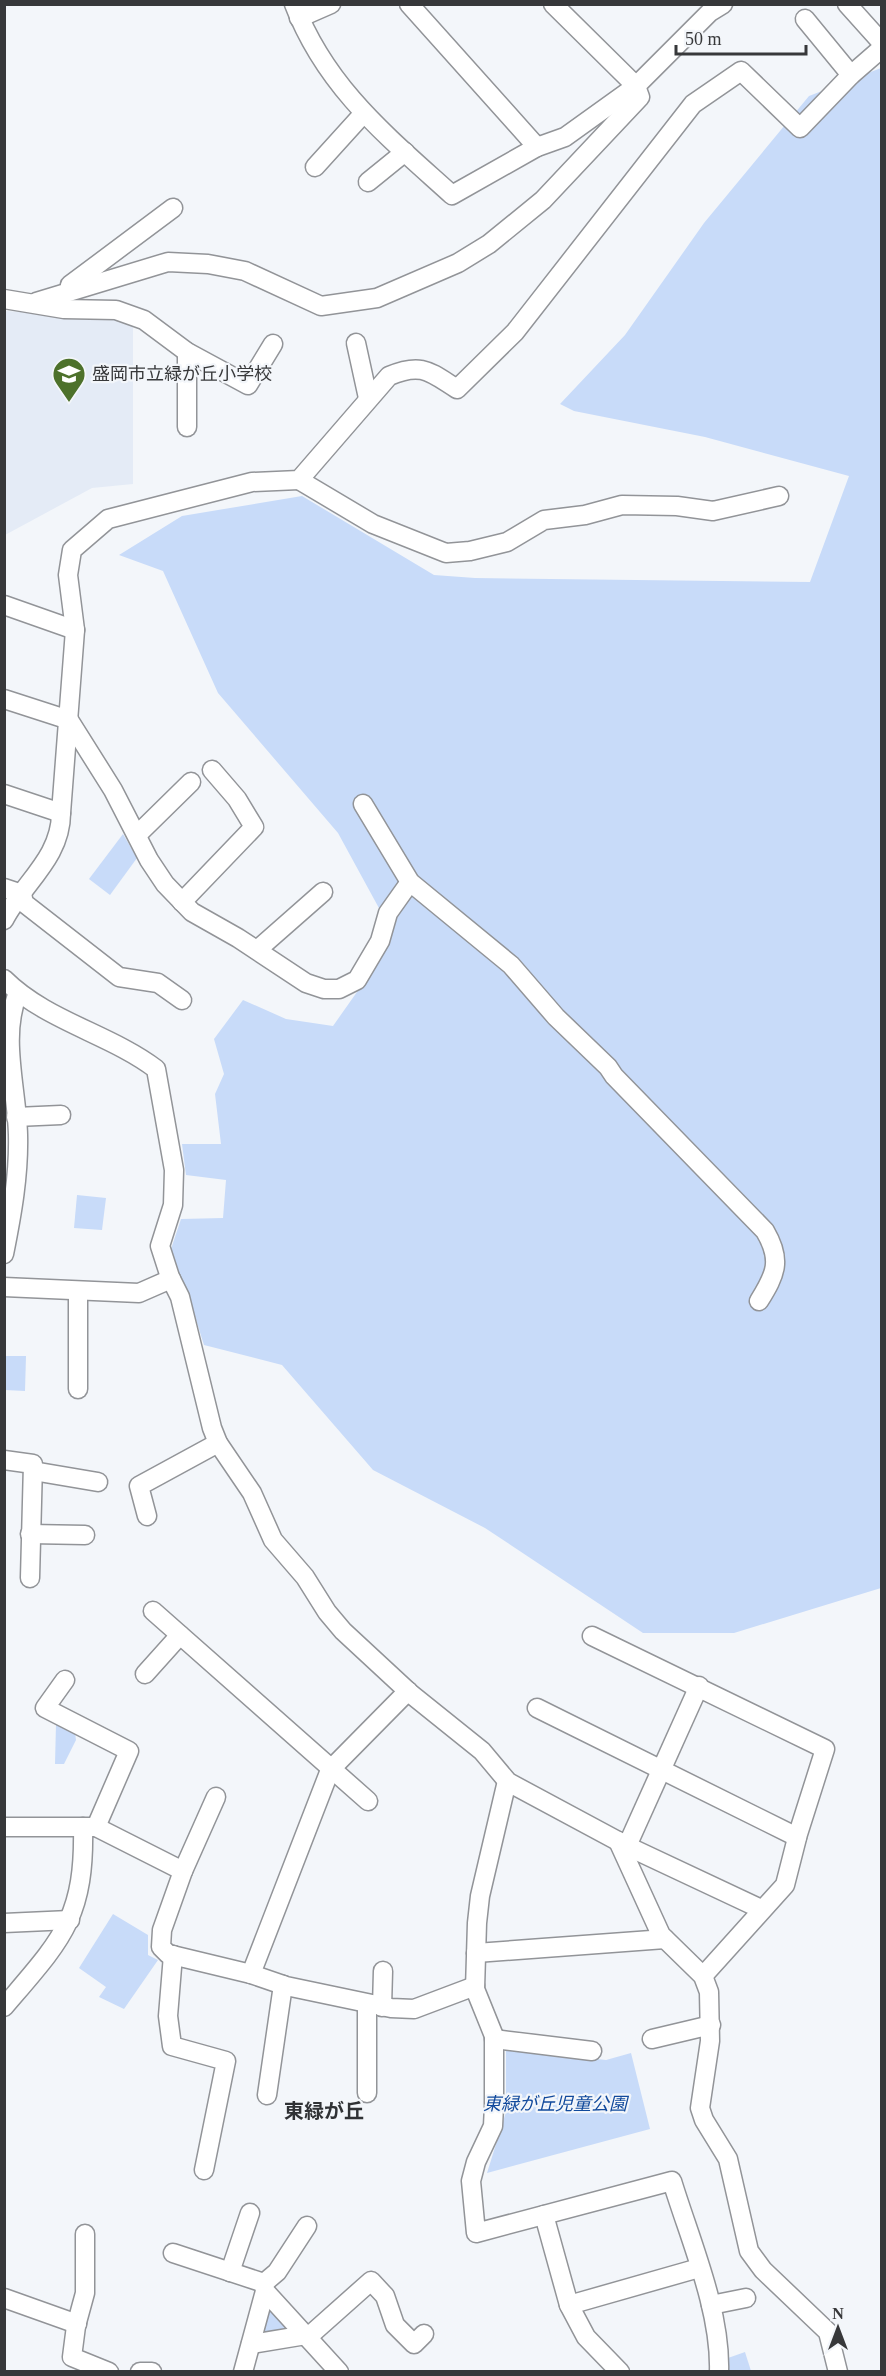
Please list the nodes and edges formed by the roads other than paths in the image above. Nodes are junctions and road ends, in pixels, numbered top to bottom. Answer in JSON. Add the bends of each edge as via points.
{"nodes":[{"id":1,"x":331,"y":4,"type":"edge"},
{"id":2,"x":409,"y":4,"type":"edge"},
{"id":3,"x":553,"y":4,"type":"edge"},
{"id":4,"x":847,"y":4,"type":"edge"},
{"id":5,"x":712,"y":7,"type":"edge"},
{"id":6,"x":296,"y":11,"type":"edge"},
{"id":7,"x":805,"y":19,"type":"dead end"},
{"id":8,"x":882,"y":43,"type":"edge"},
{"id":9,"x":882,"y":48,"type":"edge"},
{"id":10,"x":851,"y":75,"type":"junction"},
{"id":11,"x":636,"y":86,"type":"junction"},
{"id":12,"x":363,"y":114,"type":"junction"},
{"id":13,"x":537,"y":147,"type":"junction"},
{"id":14,"x":405,"y":152,"type":"junction"},
{"id":15,"x":315,"y":167,"type":"dead end"},
{"id":16,"x":368,"y":182,"type":"dead end"},
{"id":17,"x":173,"y":208,"type":"dead end"},
{"id":18,"x":54,"y":297,"type":"junction"},
{"id":19,"x":4,"y":299,"type":"edge"},
{"id":20,"x":36,"y":302,"type":"junction"},
{"id":21,"x":356,"y":343,"type":"dead end"},
{"id":22,"x":273,"y":344,"type":"dead end"},
{"id":23,"x":188,"y":352,"type":"junction"},
{"id":24,"x":368,"y":398,"type":"junction"},
{"id":25,"x":188,"y":427,"type":"dead end"},
{"id":26,"x":299,"y":480,"type":"junction"},
{"id":27,"x":779,"y":496,"type":"dead end"},
{"id":28,"x":4,"y":605,"type":"edge"},
{"id":29,"x":75,"y":630,"type":"junction"},
{"id":30,"x":4,"y":699,"type":"edge"},
{"id":31,"x":69,"y":720,"type":"junction"},
{"id":32,"x":212,"y":770,"type":"dead end"},
{"id":33,"x":191,"y":782,"type":"dead end"},
{"id":34,"x":4,"y":794,"type":"edge"},
{"id":35,"x":363,"y":804,"type":"dead end"},
{"id":36,"x":61,"y":813,"type":"junction"},
{"id":37,"x":137,"y":835,"type":"junction"},
{"id":38,"x":410,"y":882,"type":"junction"},
{"id":39,"x":13,"y":891,"type":"edge"},
{"id":40,"x":322,"y":892,"type":"dead end"},
{"id":41,"x":182,"y":902,"type":"junction"},
{"id":42,"x":4,"y":920,"type":"edge"},
{"id":43,"x":257,"y":950,"type":"junction"},
{"id":44,"x":4,"y":979,"type":"edge"},
{"id":45,"x":18,"y":993,"type":"junction"},
{"id":46,"x":182,"y":1000,"type":"dead end"},
{"id":47,"x":61,"y":1115,"type":"dead end"},
{"id":48,"x":16,"y":1117,"type":"junction"},
{"id":49,"x":4,"y":1254,"type":"edge"},
{"id":50,"x":171,"y":1279,"type":"junction"},
{"id":51,"x":4,"y":1287,"type":"edge"},
{"id":52,"x":78,"y":1292,"type":"junction"},
{"id":53,"x":759,"y":1301,"type":"dead end"},
{"id":54,"x":78,"y":1389,"type":"dead end"},
{"id":55,"x":219,"y":1443,"type":"junction"},
{"id":56,"x":4,"y":1460,"type":"edge"},
{"id":57,"x":33,"y":1471,"type":"junction"},
{"id":58,"x":98,"y":1482,"type":"dead end"},
{"id":59,"x":147,"y":1516,"type":"dead end"},
{"id":60,"x":30,"y":1534,"type":"junction"},
{"id":61,"x":85,"y":1535,"type":"dead end"},
{"id":62,"x":30,"y":1578,"type":"dead end"},
{"id":63,"x":153,"y":1611,"type":"dead end"},
{"id":64,"x":180,"y":1635,"type":"junction"},
{"id":65,"x":592,"y":1636,"type":"dead end"},
{"id":66,"x":145,"y":1674,"type":"dead end"},
{"id":67,"x":65,"y":1680,"type":"dead end"},
{"id":68,"x":699,"y":1686,"type":"junction"},
{"id":69,"x":408,"y":1691,"type":"junction"},
{"id":70,"x":537,"y":1708,"type":"dead end"},
{"id":71,"x":332,"y":1769,"type":"junction"},
{"id":72,"x":661,"y":1769,"type":"junction"},
{"id":73,"x":507,"y":1781,"type":"junction"},
{"id":74,"x":216,"y":1797,"type":"dead end"},
{"id":75,"x":368,"y":1801,"type":"dead end"},
{"id":76,"x":4,"y":1827,"type":"edge"},
{"id":77,"x":89,"y":1827,"type":"junction"},
{"id":78,"x":797,"y":1837,"type":"junction"},
{"id":79,"x":623,"y":1844,"type":"junction"},
{"id":80,"x":183,"y":1870,"type":"junction"},
{"id":81,"x":761,"y":1909,"type":"junction"},
{"id":82,"x":70,"y":1920,"type":"junction"},
{"id":83,"x":4,"y":1923,"type":"edge"},
{"id":84,"x":665,"y":1939,"type":"junction"},
{"id":85,"x":476,"y":1953,"type":"junction"},
{"id":86,"x":173,"y":1955,"type":"junction"},
{"id":87,"x":383,"y":1971,"type":"dead end"},
{"id":88,"x":251,"y":1974,"type":"junction"},
{"id":89,"x":703,"y":1976,"type":"junction"},
{"id":90,"x":283,"y":1985,"type":"junction"},
{"id":91,"x":475,"y":1986,"type":"junction"},
{"id":92,"x":375,"y":2005,"type":"junction"},
{"id":93,"x":4,"y":2007,"type":"edge"},
{"id":94,"x":711,"y":2025,"type":"junction"},
{"id":95,"x":652,"y":2038,"type":"dead end"},
{"id":96,"x":494,"y":2039,"type":"junction"},
{"id":97,"x":592,"y":2051,"type":"dead end"},
{"id":98,"x":367,"y":2093,"type":"dead end"},
{"id":99,"x":267,"y":2095,"type":"dead end"},
{"id":100,"x":204,"y":2170,"type":"dead end"},
{"id":101,"x":250,"y":2213,"type":"dead end"},
{"id":102,"x":544,"y":2215,"type":"junction"},
{"id":103,"x":307,"y":2226,"type":"dead end"},
{"id":104,"x":85,"y":2234,"type":"dead end"},
{"id":105,"x":173,"y":2253,"type":"dead end"},
{"id":106,"x":699,"y":2268,"type":"junction"},
{"id":107,"x":230,"y":2272,"type":"junction"},
{"id":108,"x":265,"y":2287,"type":"junction"},
{"id":109,"x":4,"y":2298,"type":"edge"},
{"id":110,"x":746,"y":2298,"type":"dead end"},
{"id":111,"x":569,"y":2305,"type":"junction"},
{"id":112,"x":711,"y":2305,"type":"junction"},
{"id":113,"x":77,"y":2324,"type":"junction"},
{"id":114,"x":424,"y":2334,"type":"dead end"},
{"id":115,"x":307,"y":2336,"type":"junction"},
{"id":116,"x":251,"y":2344,"type":"junction"},
{"id":117,"x":109,"y":2372,"type":"edge"},
{"id":118,"x":140,"y":2372,"type":"edge"},
{"id":119,"x":152,"y":2372,"type":"edge"},
{"id":120,"x":243,"y":2372,"type":"edge"},
{"id":121,"x":339,"y":2372,"type":"edge"},
{"id":122,"x":620,"y":2372,"type":"edge"},
{"id":123,"x":719,"y":2372,"type":"edge"},
{"id":124,"x":838,"y":2372,"type":"edge"}],
"edges":[{"from":1,"to":6,"type":"street"},
{"from":2,"to":13,"type":"street"},
{"from":3,"to":11,"type":"street"},
{"from":4,"to":8,"type":"street"},
{"from":5,"to":11,"type":"street"},
{"from":6,"to":12,"type":"street","via":[[320,58]]},
{"from":7,"to":10,"type":"street"},
{"from":9,"to":10,"type":"street"},
{"from":10,"to":24,"type":"street","via":[[800,128],[741,71],[693,104],[514,332],[457,389],[426,369],[408,368],[389,376]]},
{"from":11,"to":13,"type":"street","via":[[565,137]]},
{"from":11,"to":18,"type":"street","via":[[639,97],[543,200],[489,244],[377,298],[321,306],[245,271],[168,262]]},
{"from":12,"to":14,"type":"street"},
{"from":12,"to":15,"type":"street"},
{"from":13,"to":14,"type":"street","via":[[452,195]]},
{"from":14,"to":16,"type":"street"},
{"from":17,"to":18,"type":"street"},
{"from":18,"to":20,"type":"street"},
{"from":19,"to":20,"type":"street"},
{"from":20,"to":23,"type":"street","via":[[64,309],[116,310],[144,320]]},
{"from":21,"to":24,"type":"street"},
{"from":22,"to":23,"type":"street","via":[[248,385]]},
{"from":23,"to":25,"type":"street"},
{"from":24,"to":26,"type":"street"},
{"from":26,"to":27,"type":"street","via":[[373,525],[446,553],[507,542],[544,520],[622,505],[713,511]]},
{"from":26,"to":29,"type":"street","via":[[252,482],[108,519],[72,550],[68,575]]},
{"from":28,"to":29,"type":"street"},
{"from":29,"to":31,"type":"street"},
{"from":30,"to":31,"type":"street"},
{"from":31,"to":36,"type":"street"},
{"from":31,"to":37,"type":"street"},
{"from":32,"to":41,"type":"street","via":[[254,827]]},
{"from":33,"to":37,"type":"street"},
{"from":34,"to":36,"type":"street"},
{"from":35,"to":38,"type":"street"},
{"from":36,"to":39,"type":"street","via":[[51,855]]},
{"from":37,"to":41,"type":"street","via":[[154,868]]},
{"from":38,"to":43,"type":"street","via":[[388,913],[369,964],[357,980],[339,989],[306,983]]},
{"from":38,"to":53,"type":"street","via":[[511,965],[556,1017],[765,1231],[776,1261],[775,1277]]},
{"from":39,"to":42,"type":"street"},
{"from":39,"to":46,"type":"street","via":[[119,977],[158,983]]},
{"from":40,"to":43,"type":"street"},
{"from":41,"to":43,"type":"street","via":[[192,912]]},
{"from":44,"to":45,"type":"street"},
{"from":45,"to":48,"type":"street","via":[[12,1006],[9,1067]]},
{"from":45,"to":50,"type":"street","via":[[156,1069],[174,1170],[173,1205],[160,1246]]},
{"from":47,"to":48,"type":"street"},
{"from":48,"to":49,"type":"street","via":[[18,1169]]},
{"from":50,"to":52,"type":"street","via":[[139,1293]]},
{"from":50,"to":55,"type":"street","via":[[180,1297]]},
{"from":51,"to":52,"type":"street"},
{"from":52,"to":54,"type":"street"},
{"from":55,"to":59,"type":"street","via":[[139,1486]]},
{"from":55,"to":69,"type":"street","via":[[252,1493],[273,1540],[305,1577],[327,1612]]},
{"from":56,"to":57,"type":"street","via":[[33,1464]]},
{"from":57,"to":58,"type":"street"},
{"from":57,"to":60,"type":"street"},
{"from":60,"to":61,"type":"street"},
{"from":60,"to":62,"type":"street"},
{"from":63,"to":64,"type":"street"},
{"from":64,"to":66,"type":"street"},
{"from":64,"to":71,"type":"street"},
{"from":65,"to":68,"type":"street"},
{"from":67,"to":77,"type":"street","via":[[45,1708],[129,1751]]},
{"from":68,"to":72,"type":"street"},
{"from":68,"to":78,"type":"street","via":[[825,1749]]},
{"from":69,"to":71,"type":"street"},
{"from":69,"to":73,"type":"street","via":[[482,1751]]},
{"from":70,"to":72,"type":"street"},
{"from":71,"to":75,"type":"street"},
{"from":71,"to":88,"type":"street"},
{"from":72,"to":78,"type":"street"},
{"from":72,"to":79,"type":"street"},
{"from":73,"to":79,"type":"street"},
{"from":73,"to":85,"type":"street","via":[[480,1896]]},
{"from":74,"to":80,"type":"street"},
{"from":76,"to":77,"type":"street"},
{"from":77,"to":80,"type":"street"},
{"from":77,"to":82,"type":"street"},
{"from":78,"to":81,"type":"street","via":[[785,1885]]},
{"from":79,"to":81,"type":"street"},
{"from":79,"to":84,"type":"street","via":[[652,1920]]},
{"from":80,"to":86,"type":"street","via":[[162,1930],[161,1947]]},
{"from":81,"to":89,"type":"street"},
{"from":82,"to":83,"type":"street"},
{"from":82,"to":93,"type":"street","via":[[56,1945]]},
{"from":84,"to":85,"type":"street"},
{"from":84,"to":89,"type":"street"},
{"from":85,"to":91,"type":"street"},
{"from":86,"to":88,"type":"street"},
{"from":86,"to":100,"type":"street","via":[[168,2016],[172,2046],[226,2061]]},
{"from":87,"to":92,"type":"street"},
{"from":88,"to":90,"type":"street"},
{"from":89,"to":94,"type":"street","via":[[709,1992]]},
{"from":90,"to":92,"type":"street"},
{"from":90,"to":99,"type":"street"},
{"from":91,"to":92,"type":"street","via":[[414,2009]]},
{"from":91,"to":96,"type":"street"},
{"from":92,"to":98,"type":"street"},
{"from":94,"to":95,"type":"street"},
{"from":94,"to":124,"type":"street","via":[[700,2108],[728,2159],[744,2238],[763,2270],[828,2332]]},
{"from":96,"to":97,"type":"street"},
{"from":96,"to":102,"type":"street","via":[[493,2126],[471,2181],[476,2233]]},
{"from":101,"to":107,"type":"street"},
{"from":102,"to":106,"type":"street","via":[[672,2181]]},
{"from":102,"to":111,"type":"street"},
{"from":103,"to":108,"type":"street"},
{"from":104,"to":113,"type":"street","via":[[85,2293]]},
{"from":105,"to":107,"type":"street"},
{"from":106,"to":111,"type":"street"},
{"from":106,"to":112,"type":"street"},
{"from":107,"to":108,"type":"street"},
{"from":108,"to":115,"type":"street"},
{"from":108,"to":116,"type":"street"},
{"from":109,"to":113,"type":"street"},
{"from":110,"to":112,"type":"street"},
{"from":111,"to":122,"type":"street","via":[[586,2337]]},
{"from":112,"to":123,"type":"street"},
{"from":113,"to":117,"type":"street","via":[[72,2357]]},
{"from":114,"to":115,"type":"street","via":[[414,2344],[395,2325],[385,2296],[370,2281]]},
{"from":115,"to":116,"type":"street"},
{"from":115,"to":121,"type":"street"},
{"from":116,"to":120,"type":"street"},
{"from":118,"to":119,"type":"street"}]}
